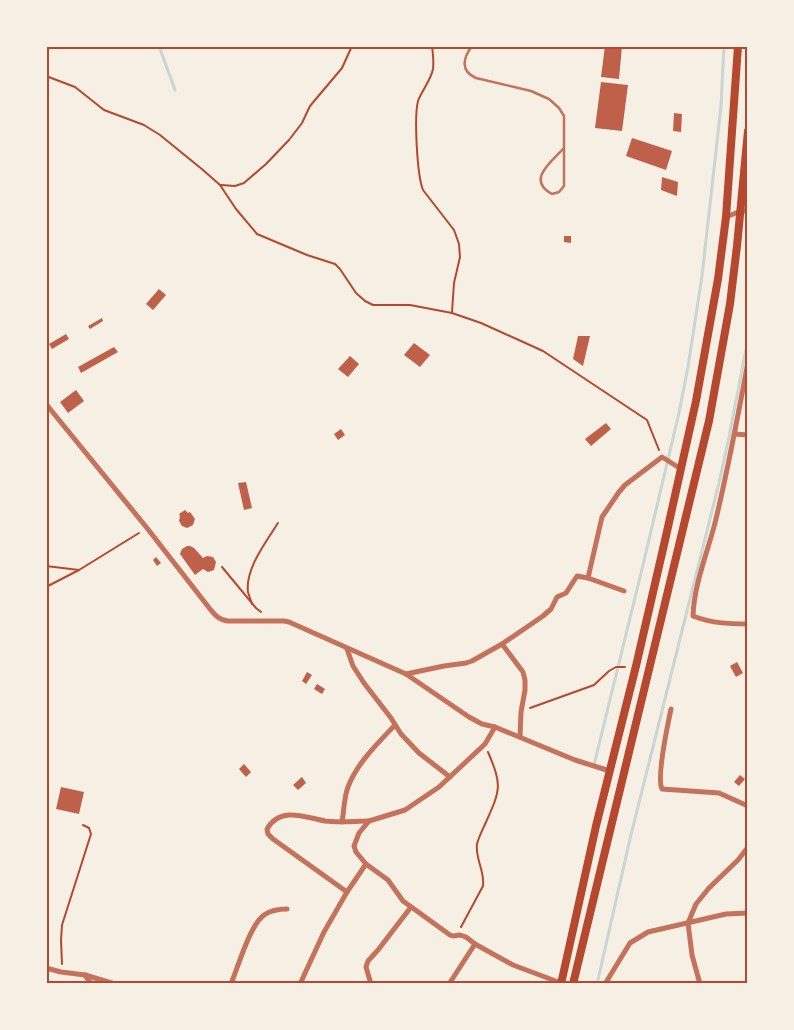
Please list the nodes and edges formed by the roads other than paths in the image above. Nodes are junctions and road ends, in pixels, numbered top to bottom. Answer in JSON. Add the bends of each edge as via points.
{"nodes":[{"id":1,"x":472,"y":46,"type":"edge"},
{"id":2,"x":738,"y":46,"type":"edge"},
{"id":3,"x":748,"y":131,"type":"edge"},
{"id":4,"x":564,"y":148,"type":"junction"},
{"id":5,"x":744,"y":211,"type":"edge"},
{"id":6,"x":726,"y":217,"type":"junction"},
{"id":7,"x":748,"y":362,"type":"edge"},
{"id":8,"x":46,"y":404,"type":"edge"},
{"id":9,"x":735,"y":434,"type":"junction"},
{"id":10,"x":748,"y":435,"type":"edge"},
{"id":11,"x":681,"y":469,"type":"junction"},
{"id":12,"x":588,"y":578,"type":"junction"},
{"id":13,"x":624,"y":591,"type":"dead end"},
{"id":14,"x":748,"y":624,"type":"edge"},
{"id":15,"x":502,"y":644,"type":"junction"},
{"id":16,"x":347,"y":649,"type":"junction"},
{"id":17,"x":406,"y":674,"type":"junction"},
{"id":18,"x":671,"y":709,"type":"dead end"},
{"id":19,"x":395,"y":724,"type":"junction"},
{"id":20,"x":495,"y":727,"type":"junction"},
{"id":21,"x":520,"y":737,"type":"junction"},
{"id":22,"x":610,"y":771,"type":"junction"},
{"id":23,"x":450,"y":777,"type":"junction"},
{"id":24,"x":748,"y":806,"type":"edge"},
{"id":25,"x":369,"y":821,"type":"junction"},
{"id":26,"x":342,"y":822,"type":"junction"},
{"id":27,"x":748,"y":847,"type":"edge"},
{"id":28,"x":366,"y":864,"type":"junction"},
{"id":29,"x":347,"y":892,"type":"junction"},
{"id":30,"x":411,"y":907,"type":"junction"},
{"id":31,"x":287,"y":909,"type":"dead end"},
{"id":32,"x":748,"y":913,"type":"edge"},
{"id":33,"x":688,"y":923,"type":"junction"},
{"id":34,"x":475,"y":944,"type":"junction"},
{"id":35,"x":46,"y":968,"type":"edge"},
{"id":36,"x":85,"y":975,"type":"junction"},
{"id":37,"x":561,"y":983,"type":"edge"},
{"id":38,"x":91,"y":984,"type":"edge"},
{"id":39,"x":115,"y":984,"type":"edge"},
{"id":40,"x":231,"y":984,"type":"edge"},
{"id":41,"x":300,"y":984,"type":"edge"},
{"id":42,"x":371,"y":984,"type":"edge"},
{"id":43,"x":449,"y":984,"type":"edge"},
{"id":44,"x":573,"y":984,"type":"edge"},
{"id":45,"x":605,"y":984,"type":"edge"},
{"id":46,"x":700,"y":984,"type":"edge"}],
"edges":[{"from":1,"to":4,"type":"lane","via":[[464,62],[471,76],[531,91],[549,98],[559,108],[564,116]]},
{"from":2,"to":6,"type":"main road"},
{"from":3,"to":5,"type":"main road"},
{"from":4,"to":4,"type":"lane","via":[[564,186],[552,194],[544,190],[540,179],[543,170]]},
{"from":5,"to":6,"type":"street"},
{"from":5,"to":44,"type":"main road","via":[[709,421]]},
{"from":6,"to":11,"type":"main road","via":[[718,278]]},
{"from":7,"to":9,"type":"street"},
{"from":8,"to":16,"type":"street","via":[[218,618],[228,621],[284,621]]},
{"from":9,"to":10,"type":"street"},
{"from":9,"to":14,"type":"street","via":[[693,616],[726,624]]},
{"from":11,"to":12,"type":"street","via":[[662,457],[619,492],[602,517]]},
{"from":11,"to":22,"type":"main road"},
{"from":12,"to":13,"type":"street"},
{"from":12,"to":15,"type":"street","via":[[576,576],[551,609]]},
{"from":15,"to":17,"type":"street","via":[[466,663]]},
{"from":15,"to":21,"type":"street","via":[[523,672],[525,690]]},
{"from":16,"to":17,"type":"street"},
{"from":16,"to":19,"type":"street","via":[[353,666]]},
{"from":17,"to":20,"type":"street","via":[[469,718]]},
{"from":18,"to":24,"type":"street","via":[[659,782],[662,789],[719,793]]},
{"from":19,"to":23,"type":"street","via":[[419,753]]},
{"from":19,"to":26,"type":"street","via":[[353,775],[347,789]]},
{"from":20,"to":21,"type":"street"},
{"from":20,"to":23,"type":"street","via":[[486,744]]},
{"from":21,"to":22,"type":"street"},
{"from":22,"to":37,"type":"main road"},
{"from":23,"to":25,"type":"street","via":[[405,810]]},
{"from":25,"to":26,"type":"street"},
{"from":25,"to":28,"type":"street","via":[[354,846]]},
{"from":26,"to":29,"type":"street","via":[[298,814],[280,818],[267,829],[273,839]]},
{"from":27,"to":33,"type":"street","via":[[696,904]]},
{"from":28,"to":29,"type":"street"},
{"from":28,"to":30,"type":"street","via":[[388,880]]},
{"from":29,"to":41,"type":"street"},
{"from":30,"to":34,"type":"street","via":[[450,935],[466,937]]},
{"from":30,"to":42,"type":"street","via":[[368,960],[366,967]]},
{"from":31,"to":40,"type":"street","via":[[271,911],[258,920]]},
{"from":32,"to":33,"type":"street","via":[[726,914]]},
{"from":33,"to":45,"type":"street","via":[[648,932],[630,942]]},
{"from":33,"to":46,"type":"street"},
{"from":34,"to":37,"type":"street","via":[[513,965]]},
{"from":34,"to":43,"type":"street"},
{"from":35,"to":36,"type":"street"},
{"from":36,"to":38,"type":"street"},
{"from":36,"to":39,"type":"street"}]}
